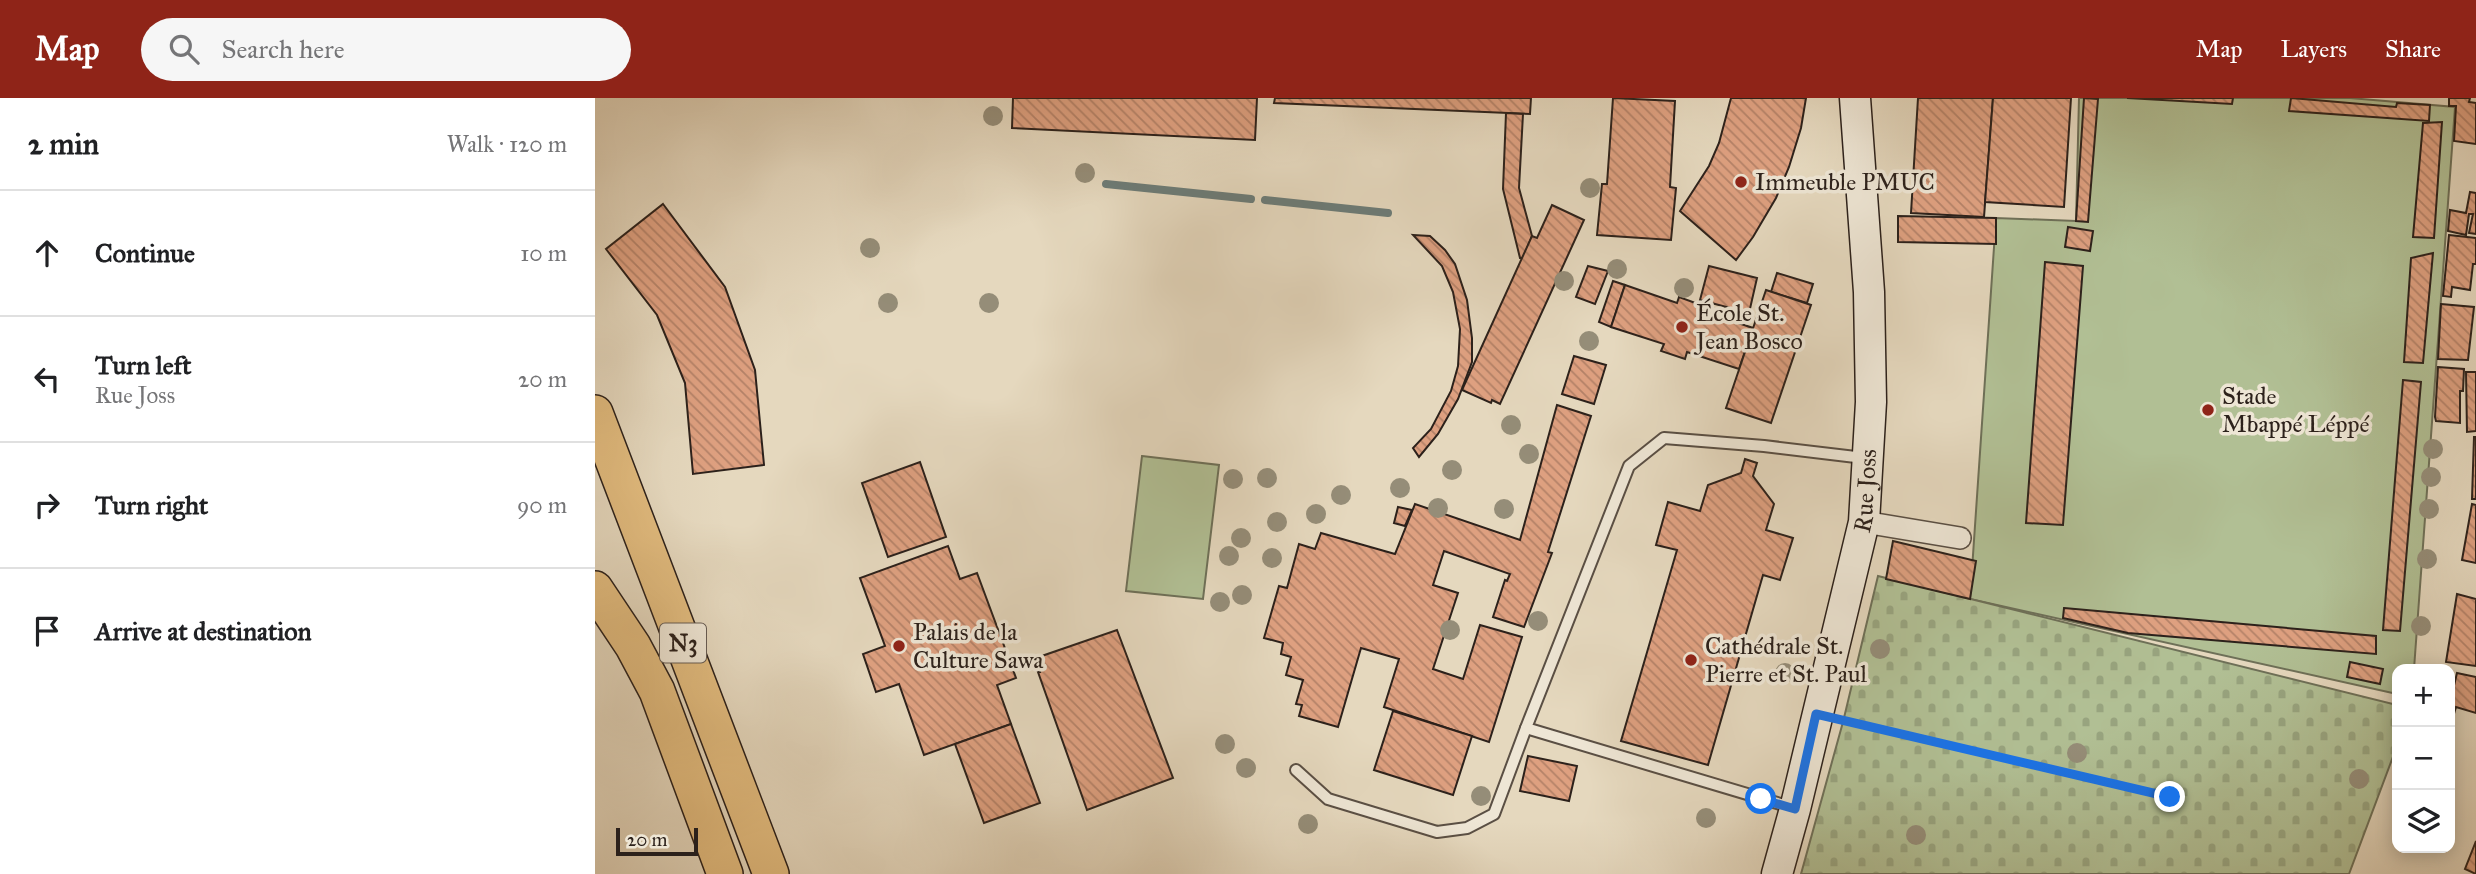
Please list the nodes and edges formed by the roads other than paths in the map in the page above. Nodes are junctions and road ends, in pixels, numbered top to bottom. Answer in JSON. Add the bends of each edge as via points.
{"nodes":[{"id":1,"x":1855,"y":98,"type":"edge"},
{"id":2,"x":595,"y":413,"type":"edge"},
{"id":3,"x":1867,"y":459,"type":"junction"},
{"id":4,"x":1864,"y":522,"type":"junction"},
{"id":5,"x":1960,"y":538,"type":"dead end"},
{"id":6,"x":595,"y":589,"type":"edge"},
{"id":7,"x":1526,"y":728,"type":"junction"},
{"id":8,"x":1296,"y":770,"type":"dead end"},
{"id":9,"x":1795,"y":809,"type":"junction"},
{"id":10,"x":770,"y":868,"type":"edge"},
{"id":11,"x":725,"y":874,"type":"edge"},
{"id":12,"x":1777,"y":874,"type":"edge"}],
"edges":[{"from":1,"to":3,"type":"main road","name":"Rue Joss","via":[[1869,292]]},
{"from":2,"to":10,"type":"highway","number":"N3"},
{"from":3,"to":4,"type":"main road","name":"Rue Joss"},
{"from":3,"to":7,"type":"lane","via":[[1664,438],[1629,466]]},
{"from":4,"to":5,"type":"street"},
{"from":4,"to":9,"type":"main road","name":"Rue Joss"},
{"from":6,"to":11,"type":"highway","number":"N3","via":[[657,691]]},
{"from":7,"to":8,"type":"lane","via":[[1494,814],[1467,828],[1437,832],[1328,799]]},
{"from":7,"to":9,"type":"lane"},
{"from":9,"to":12,"type":"main road","name":"Rue Joss"}]}
